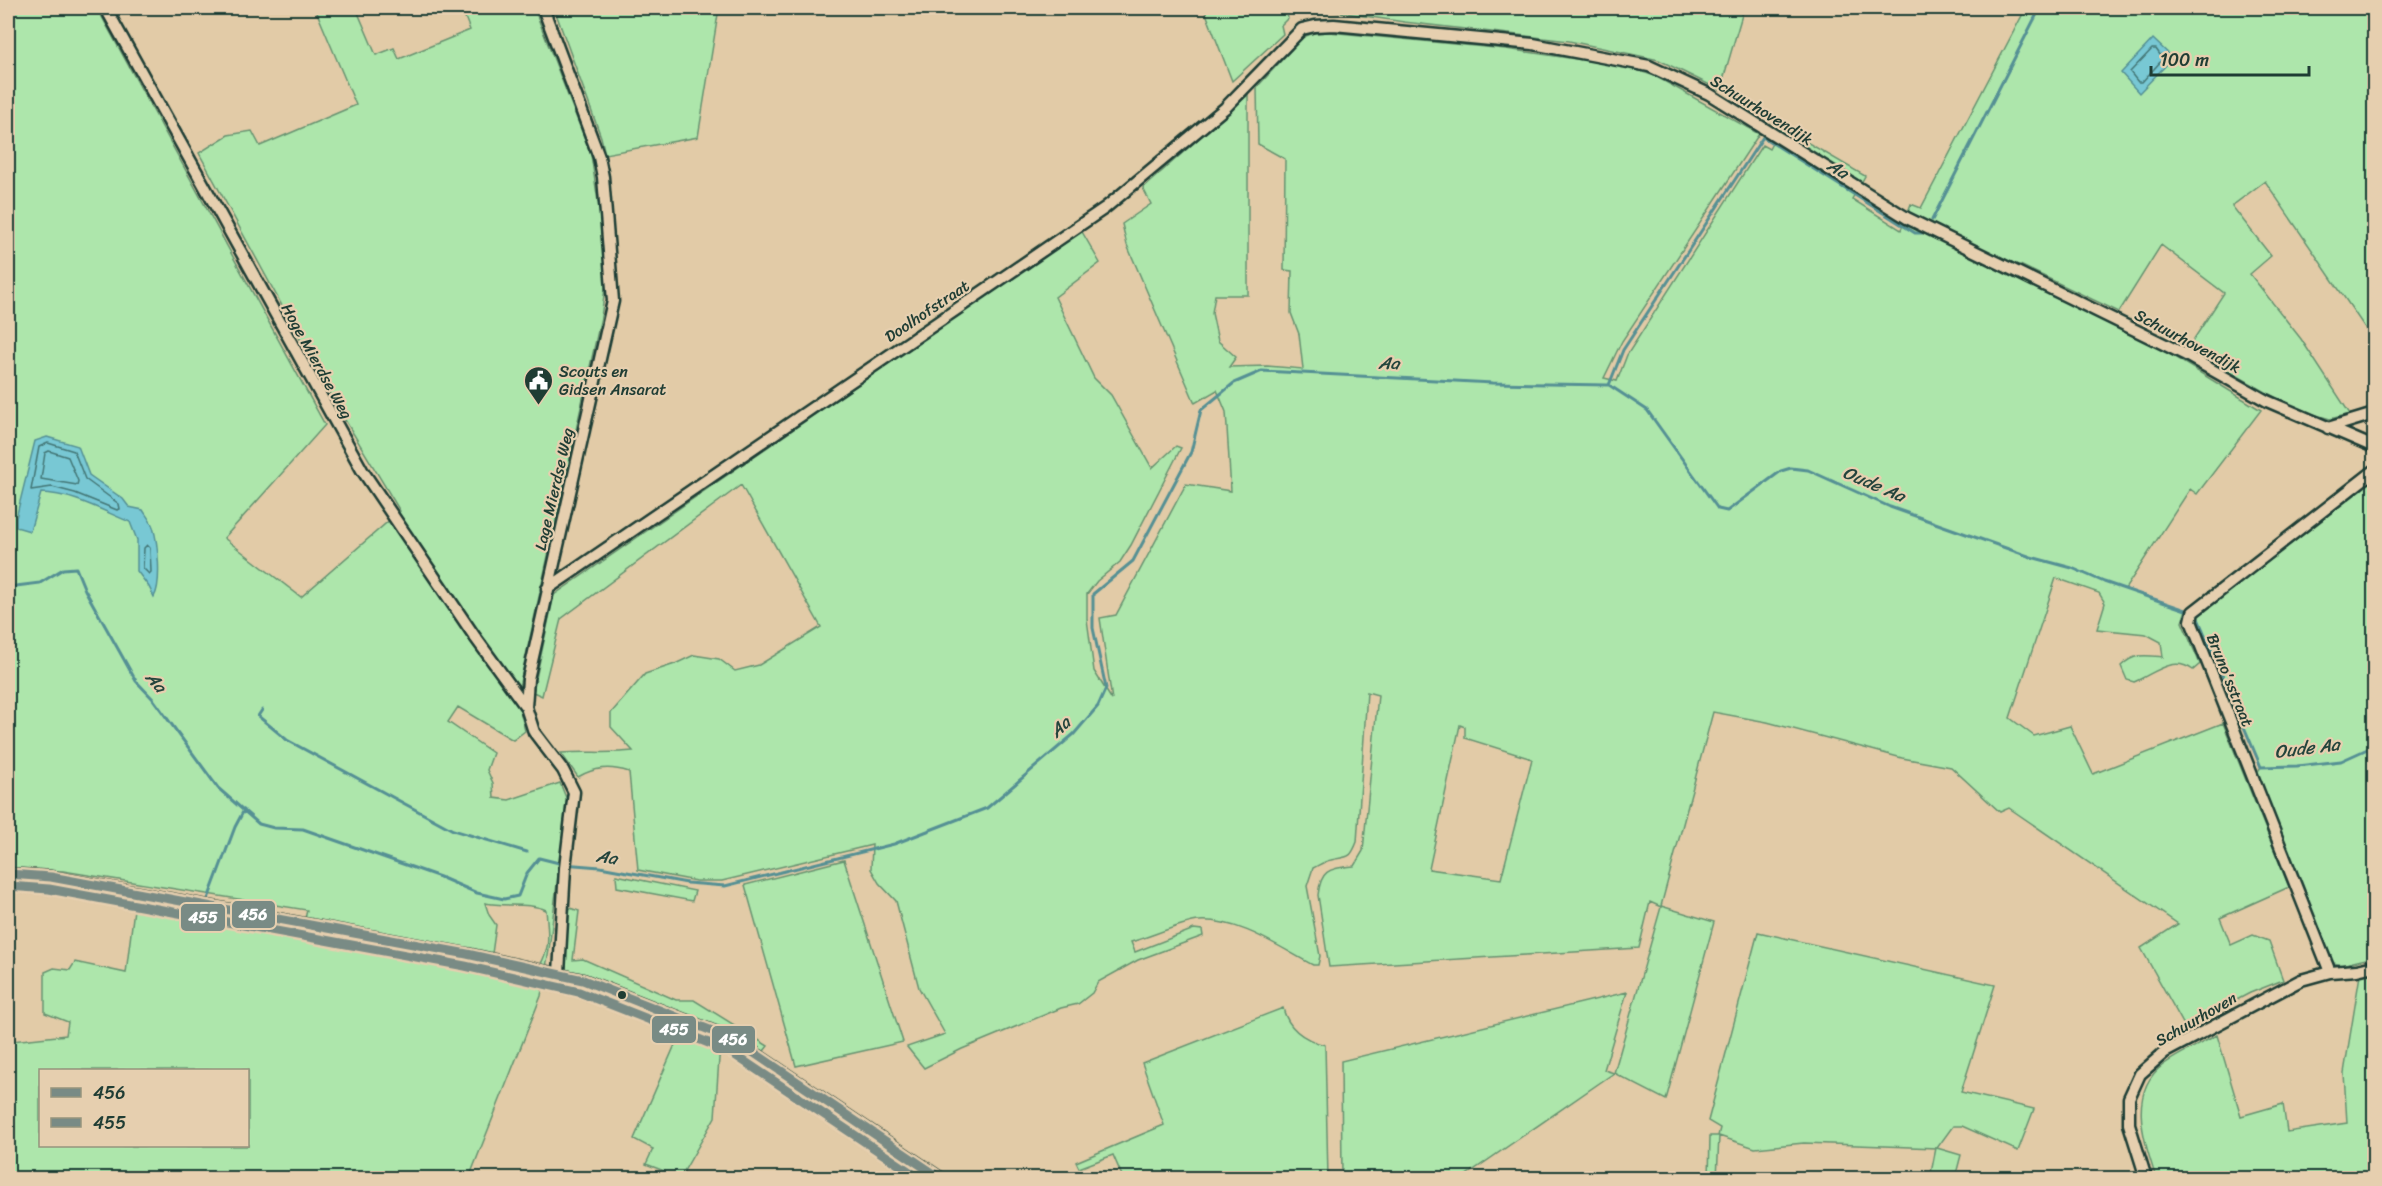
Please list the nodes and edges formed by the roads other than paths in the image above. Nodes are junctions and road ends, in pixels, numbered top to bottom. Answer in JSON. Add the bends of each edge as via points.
{"nodes":[{"id":1,"x":543,"y":8,"type":"edge"},
{"id":2,"x":109,"y":14,"type":"dead end"},
{"id":3,"x":1302,"y":29,"type":"joint"},
{"id":4,"x":2374,"y":414,"type":"edge"},
{"id":5,"x":2328,"y":428,"type":"junction"},
{"id":6,"x":2374,"y":447,"type":"edge"},
{"id":7,"x":2374,"y":471,"type":"edge"},
{"id":8,"x":547,"y":589,"type":"junction"},
{"id":9,"x":526,"y":706,"type":"junction"},
{"id":10,"x":8,"y":874,"type":"edge"},
{"id":11,"x":2374,"y":966,"type":"edge"},
{"id":12,"x":2330,"y":972,"type":"junction"},
{"id":13,"x":559,"y":974,"type":"junction"},
{"id":14,"x":940,"y":1179,"type":"edge"},
{"id":15,"x":2146,"y":1179,"type":"edge"}],
"edges":[{"from":1,"to":8,"type":"street","name":"Lage Mierdse Weg","via":[[599,157],[613,301]]},
{"from":2,"to":9,"type":"street","name":"Hoge Mierdse Weg","via":[[356,460]]},
{"from":3,"to":5,"type":"street","name":"Schuurhovendijk","via":[[1334,25],[1533,44],[1649,66],[1709,94],[1907,218],[2174,349],[2267,401]]},
{"from":3,"to":8,"type":"street","name":"Doolhofstraat","via":[[1225,108],[1105,208]]},
{"from":4,"to":5,"type":"street"},
{"from":5,"to":6,"type":"street","name":"Schuurhovendijk"},
{"from":7,"to":12,"type":"street","name":"Bruno'sstraat","via":[[2193,612],[2191,621]]},
{"from":8,"to":9,"type":"street","name":"Lage Mierdse Weg"},
{"from":9,"to":13,"type":"street","name":"Lage Mierdse Weg","via":[[534,732],[563,770],[574,792]]},
{"from":10,"to":13,"type":"street","via":[[63,880]]},
{"from":11,"to":12,"type":"street","name":"Schuurhoven"},
{"from":12,"to":15,"type":"street","name":"Schuurhoven","via":[[2301,980],[2256,1002],[2165,1052],[2140,1074],[2129,1098],[2129,1124]]},
{"from":13,"to":14,"type":"street","via":[[735,1040]]}]}
